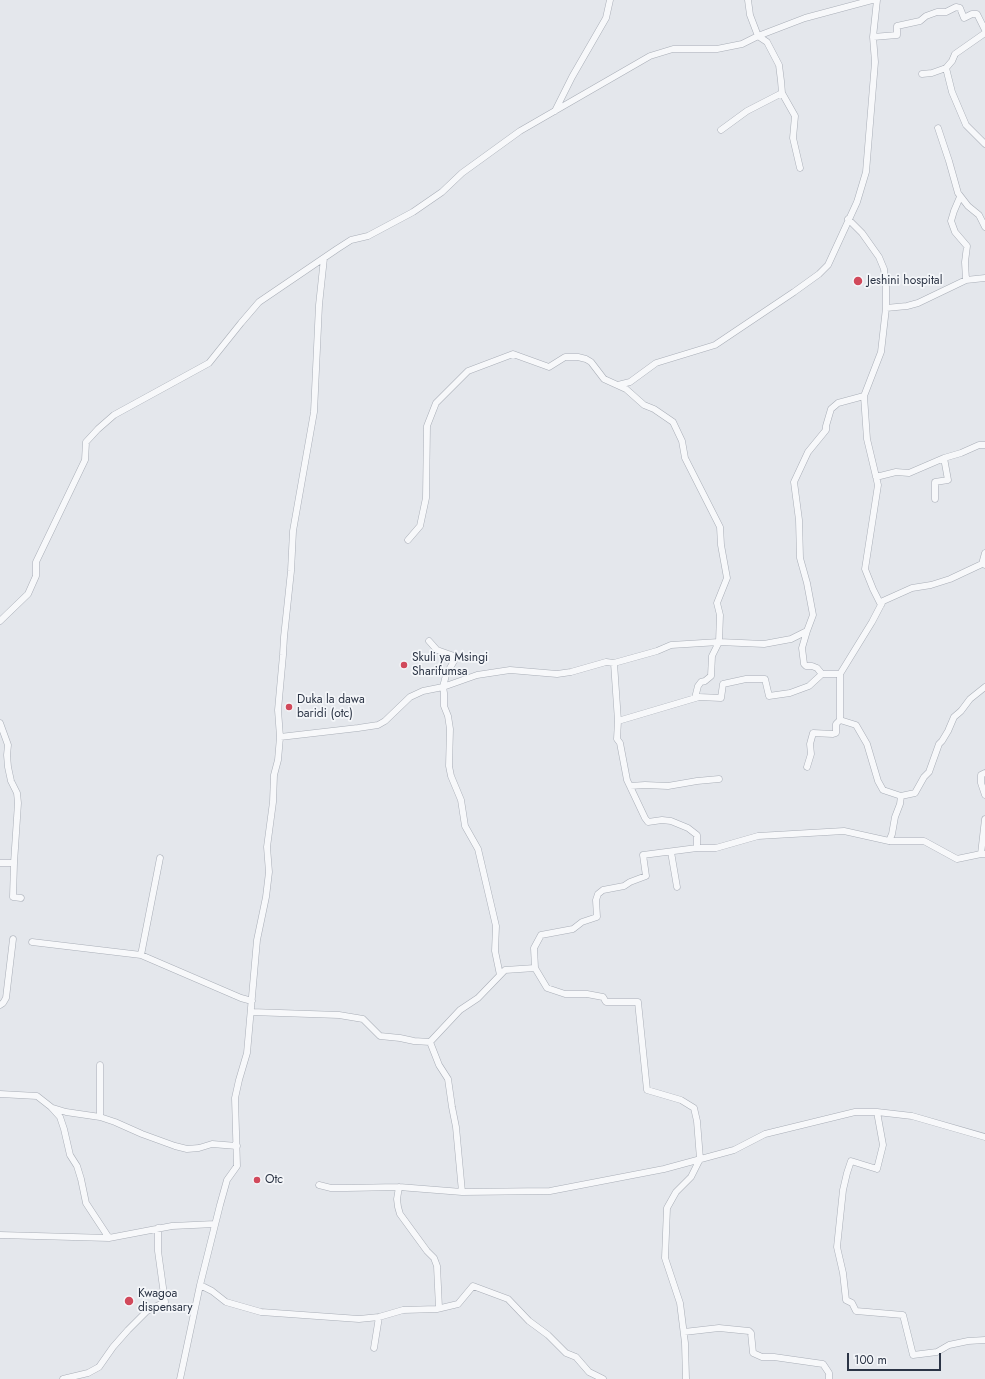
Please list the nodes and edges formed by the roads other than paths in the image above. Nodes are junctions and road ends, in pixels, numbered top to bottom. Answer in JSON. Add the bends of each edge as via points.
{"nodes":[{"id":1,"x":610,"y":0,"type":"edge"},
{"id":2,"x":748,"y":0,"type":"edge"},
{"id":3,"x":872,"y":0,"type":"edge"},
{"id":4,"x":877,"y":0,"type":"edge"},
{"id":5,"x":985,"y":30,"type":"edge"},
{"id":6,"x":985,"y":33,"type":"edge"},
{"id":7,"x":758,"y":36,"type":"junction"},
{"id":8,"x":873,"y":37,"type":"junction"},
{"id":9,"x":946,"y":68,"type":"junction"},
{"id":10,"x":922,"y":74,"type":"dead end"},
{"id":11,"x":782,"y":93,"type":"junction"},
{"id":12,"x":554,"y":112,"type":"junction"},
{"id":13,"x":938,"y":128,"type":"dead end"},
{"id":14,"x":721,"y":130,"type":"dead end"},
{"id":15,"x":985,"y":144,"type":"edge"},
{"id":16,"x":800,"y":168,"type":"dead end"},
{"id":17,"x":960,"y":197,"type":"junction"},
{"id":18,"x":982,"y":214,"type":"edge"},
{"id":19,"x":848,"y":219,"type":"junction"},
{"id":20,"x":985,"y":227,"type":"edge"},
{"id":21,"x":324,"y":258,"type":"junction"},
{"id":22,"x":985,"y":278,"type":"edge"},
{"id":23,"x":966,"y":280,"type":"junction"},
{"id":24,"x":886,"y":308,"type":"junction"},
{"id":25,"x":618,"y":385,"type":"junction"},
{"id":26,"x":864,"y":396,"type":"junction"},
{"id":27,"x":985,"y":446,"type":"edge"},
{"id":28,"x":944,"y":458,"type":"junction"},
{"id":29,"x":876,"y":477,"type":"junction"},
{"id":30,"x":935,"y":499,"type":"dead end"},
{"id":31,"x":408,"y":540,"type":"dead end"},
{"id":32,"x":985,"y":552,"type":"edge"},
{"id":33,"x":984,"y":565,"type":"edge"},
{"id":34,"x":881,"y":605,"type":"junction"},
{"id":35,"x":0,"y":621,"type":"edge"},
{"id":36,"x":807,"y":631,"type":"junction"},
{"id":37,"x":429,"y":641,"type":"dead end"},
{"id":38,"x":719,"y":642,"type":"junction"},
{"id":39,"x":614,"y":663,"type":"junction"},
{"id":40,"x":822,"y":674,"type":"junction"},
{"id":41,"x":840,"y":674,"type":"junction"},
{"id":42,"x":443,"y":687,"type":"junction"},
{"id":43,"x":985,"y":687,"type":"edge"},
{"id":44,"x":695,"y":698,"type":"junction"},
{"id":45,"x":840,"y":720,"type":"junction"},
{"id":46,"x":618,"y":721,"type":"junction"},
{"id":47,"x":0,"y":724,"type":"edge"},
{"id":48,"x":280,"y":736,"type":"junction"},
{"id":49,"x":807,"y":767,"type":"dead end"},
{"id":50,"x":985,"y":773,"type":"edge"},
{"id":51,"x":719,"y":779,"type":"dead end"},
{"id":52,"x":630,"y":786,"type":"junction"},
{"id":53,"x":985,"y":795,"type":"edge"},
{"id":54,"x":901,"y":796,"type":"junction"},
{"id":55,"x":985,"y":819,"type":"edge"},
{"id":56,"x":889,"y":841,"type":"junction"},
{"id":57,"x":697,"y":848,"type":"junction"},
{"id":58,"x":671,"y":852,"type":"junction"},
{"id":59,"x":983,"y":854,"type":"edge"},
{"id":60,"x":160,"y":858,"type":"dead end"},
{"id":61,"x":0,"y":863,"type":"edge"},
{"id":62,"x":14,"y":863,"type":"junction"},
{"id":63,"x":677,"y":887,"type":"dead end"},
{"id":64,"x":21,"y":898,"type":"dead end"},
{"id":65,"x":14,"y":939,"type":"dead end"},
{"id":66,"x":32,"y":942,"type":"dead end"},
{"id":67,"x":141,"y":955,"type":"junction"},
{"id":68,"x":535,"y":968,"type":"junction"},
{"id":69,"x":500,"y":975,"type":"junction"},
{"id":70,"x":252,"y":1001,"type":"junction"},
{"id":71,"x":0,"y":1005,"type":"edge"},
{"id":72,"x":251,"y":1012,"type":"junction"},
{"id":73,"x":430,"y":1042,"type":"junction"},
{"id":74,"x":100,"y":1065,"type":"dead end"},
{"id":75,"x":0,"y":1094,"type":"edge"},
{"id":76,"x":51,"y":1107,"type":"junction"},
{"id":77,"x":877,"y":1112,"type":"junction"},
{"id":78,"x":100,"y":1117,"type":"junction"},
{"id":79,"x":985,"y":1137,"type":"edge"},
{"id":80,"x":237,"y":1146,"type":"junction"},
{"id":81,"x":700,"y":1159,"type":"junction"},
{"id":82,"x":319,"y":1185,"type":"dead end"},
{"id":83,"x":399,"y":1187,"type":"junction"},
{"id":84,"x":462,"y":1192,"type":"junction"},
{"id":85,"x":215,"y":1224,"type":"junction"},
{"id":86,"x":158,"y":1228,"type":"junction"},
{"id":87,"x":0,"y":1235,"type":"edge"},
{"id":88,"x":109,"y":1238,"type":"junction"},
{"id":89,"x":200,"y":1284,"type":"junction"},
{"id":90,"x":439,"y":1308,"type":"junction"},
{"id":91,"x":379,"y":1317,"type":"junction"},
{"id":92,"x":684,"y":1332,"type":"junction"},
{"id":93,"x":985,"y":1340,"type":"edge"},
{"id":94,"x":374,"y":1348,"type":"dead end"},
{"id":95,"x":63,"y":1379,"type":"edge"},
{"id":96,"x":180,"y":1379,"type":"edge"},
{"id":97,"x":602,"y":1379,"type":"edge"},
{"id":98,"x":686,"y":1379,"type":"edge"},
{"id":99,"x":829,"y":1379,"type":"edge"}],
"edges":[{"from":1,"to":12,"type":"street","via":[[606,18]]},
{"from":2,"to":7,"type":"street","via":[[750,15]]},
{"from":3,"to":7,"type":"street","via":[[805,18]]},
{"from":4,"to":8,"type":"street"},
{"from":5,"to":8,"type":"street","via":[[977,14],[964,18],[960,8],[956,7],[897,26],[897,35]]},
{"from":6,"to":9,"type":"street","via":[[955,54]]},
{"from":7,"to":11,"type":"street","via":[[767,42],[778,64]]},
{"from":7,"to":12,"type":"street","via":[[742,44],[717,49],[674,49],[650,56]]},
{"from":8,"to":19,"type":"street","via":[[875,62],[866,172],[857,202]]},
{"from":9,"to":10,"type":"street"},
{"from":9,"to":15,"type":"street","via":[[952,92],[966,125]]},
{"from":11,"to":14,"type":"street","via":[[747,111]]},
{"from":11,"to":16,"type":"street","via":[[795,116],[793,138]]},
{"from":12,"to":21,"type":"street","via":[[520,131],[413,212],[368,236],[351,240]]},
{"from":13,"to":17,"type":"street"},
{"from":17,"to":18,"type":"street","via":[[968,206]]},
{"from":17,"to":23,"type":"street","via":[[952,221],[955,232],[967,246]]},
{"from":18,"to":20,"type":"street"},
{"from":19,"to":24,"type":"street","via":[[879,257],[884,269]]},
{"from":19,"to":25,"type":"street","via":[[828,266],[819,274],[715,346],[656,363],[630,382]]},
{"from":21,"to":35,"type":"street","via":[[259,302],[209,363],[114,415],[86,442],[85,460],[36,562],[36,576],[28,594]]},
{"from":21,"to":48,"type":"street","via":[[314,412],[294,531],[284,637],[278,710]]},
{"from":22,"to":23,"type":"street"},
{"from":23,"to":24,"type":"street","via":[[918,303]]},
{"from":24,"to":26,"type":"street","via":[[881,352]]},
{"from":25,"to":31,"type":"street","via":[[604,379],[591,362],[578,357],[565,357],[549,367],[513,354],[468,371],[436,403],[427,426],[426,498],[420,526]]},
{"from":25,"to":38,"type":"street","via":[[644,405],[673,422],[682,441],[685,458],[720,527],[720,545],[727,578],[717,603],[720,615]]},
{"from":26,"to":29,"type":"street","via":[[867,439]]},
{"from":26,"to":36,"type":"street","via":[[838,403],[831,409],[826,430],[808,452],[794,482],[800,558],[813,615]]},
{"from":27,"to":28,"type":"street","via":[[979,444]]},
{"from":28,"to":29,"type":"street","via":[[909,473],[896,472]]},
{"from":28,"to":30,"type":"street","via":[[948,480],[935,482]]},
{"from":29,"to":34,"type":"street","via":[[878,485],[865,569]]},
{"from":32,"to":33,"type":"street"},
{"from":33,"to":34,"type":"street","via":[[950,579],[912,588],[883,601]]},
{"from":34,"to":41,"type":"street"},
{"from":36,"to":38,"type":"street","via":[[792,639],[764,644]]},
{"from":36,"to":40,"type":"street","via":[[802,648],[804,664],[817,668]]},
{"from":37,"to":42,"type":"street","via":[[437,650],[454,656]]},
{"from":38,"to":39,"type":"street","via":[[670,645]]},
{"from":38,"to":44,"type":"street","via":[[712,656],[711,676],[698,686]]},
{"from":39,"to":42,"type":"street","via":[[606,662],[557,674],[510,670],[491,672]]},
{"from":39,"to":46,"type":"street"},
{"from":40,"to":41,"type":"street"},
{"from":40,"to":44,"type":"street","via":[[809,686],[769,696],[765,679],[759,678],[723,684],[721,698]]},
{"from":41,"to":45,"type":"street"},
{"from":42,"to":48,"type":"street","via":[[422,691],[410,697],[378,725]]},
{"from":42,"to":69,"type":"street","via":[[444,706],[450,729],[451,776],[461,800],[465,826],[478,849],[484,872],[496,926],[495,952]]},
{"from":43,"to":54,"type":"street","via":[[954,717],[939,744],[929,772],[915,793]]},
{"from":44,"to":46,"type":"street"},
{"from":45,"to":49,"type":"street","via":[[833,734],[813,732]]},
{"from":45,"to":54,"type":"street","via":[[856,725],[867,744],[883,790]]},
{"from":46,"to":52,"type":"street","via":[[617,739]]},
{"from":47,"to":62,"type":"street","via":[[8,745],[11,781],[17,793]]},
{"from":48,"to":70,"type":"street","via":[[267,847],[269,872],[257,940]]},
{"from":50,"to":53,"type":"street","via":[[982,775],[982,783]]},
{"from":51,"to":52,"type":"street","via":[[697,780],[668,786]]},
{"from":52,"to":57,"type":"street","via":[[648,822],[671,821],[688,828],[697,836]]},
{"from":54,"to":56,"type":"street"},
{"from":55,"to":59,"type":"street"},
{"from":56,"to":57,"type":"street","via":[[844,831],[758,836],[716,848]]},
{"from":56,"to":59,"type":"street","via":[[924,841],[956,859]]},
{"from":57,"to":58,"type":"street"},
{"from":58,"to":63,"type":"street"},
{"from":58,"to":68,"type":"street","via":[[643,855],[646,876],[598,894],[597,917],[582,922],[573,929],[541,935],[534,948]]},
{"from":60,"to":67,"type":"street"},
{"from":61,"to":62,"type":"street"},
{"from":62,"to":64,"type":"street","via":[[13,897]]},
{"from":65,"to":71,"type":"street","via":[[6,998]]},
{"from":66,"to":67,"type":"street"},
{"from":67,"to":70,"type":"street"},
{"from":68,"to":69,"type":"street","via":[[505,970]]},
{"from":68,"to":81,"type":"street","via":[[547,988],[565,994],[581,993],[603,997],[606,1002],[638,1002],[647,1090],[680,1100],[694,1108]]},
{"from":69,"to":73,"type":"street","via":[[478,998],[460,1010]]},
{"from":70,"to":72,"type":"street"},
{"from":72,"to":73,"type":"street","via":[[340,1015],[363,1019],[380,1036]]},
{"from":72,"to":80,"type":"street","via":[[247,1053],[235,1098]]},
{"from":73,"to":84,"type":"street","via":[[448,1079],[456,1127]]},
{"from":74,"to":78,"type":"street"},
{"from":75,"to":76,"type":"street","via":[[37,1096]]},
{"from":76,"to":78,"type":"street"},
{"from":76,"to":88,"type":"street","via":[[60,1117],[70,1155],[81,1179],[86,1203]]},
{"from":77,"to":79,"type":"street","via":[[912,1116]]},
{"from":77,"to":81,"type":"street","via":[[855,1112],[766,1134],[734,1150]]},
{"from":77,"to":93,"type":"street","via":[[883,1145],[877,1169],[851,1161],[843,1190],[837,1247],[846,1300],[852,1303],[856,1311],[903,1315],[913,1356],[937,1352],[949,1345]]},
{"from":78,"to":80,"type":"street","via":[[187,1149],[212,1144]]},
{"from":80,"to":85,"type":"street","via":[[237,1166],[227,1180]]},
{"from":81,"to":84,"type":"street","via":[[664,1169],[550,1191]]},
{"from":81,"to":92,"type":"street","via":[[691,1177],[676,1192],[667,1208],[665,1258],[680,1303]]},
{"from":82,"to":83,"type":"street","via":[[331,1188]]},
{"from":83,"to":84,"type":"street"},
{"from":83,"to":90,"type":"street","via":[[397,1199],[400,1214],[434,1258],[437,1266]]},
{"from":85,"to":86,"type":"street"},
{"from":85,"to":89,"type":"street"},
{"from":86,"to":88,"type":"street"},
{"from":86,"to":95,"type":"street","via":[[158,1252],[165,1302],[147,1311],[113,1347],[99,1367],[88,1373]]},
{"from":87,"to":88,"type":"street"},
{"from":89,"to":91,"type":"street","via":[[226,1302],[261,1312],[359,1319]]},
{"from":89,"to":96,"type":"street"},
{"from":90,"to":91,"type":"street","via":[[403,1310]]},
{"from":90,"to":97,"type":"street","via":[[458,1304],[473,1286],[508,1299],[566,1353],[576,1357],[589,1372]]},
{"from":91,"to":94,"type":"street"},
{"from":92,"to":98,"type":"street"},
{"from":92,"to":99,"type":"street","via":[[719,1328],[749,1331],[753,1352],[762,1357],[823,1364]]}]}
